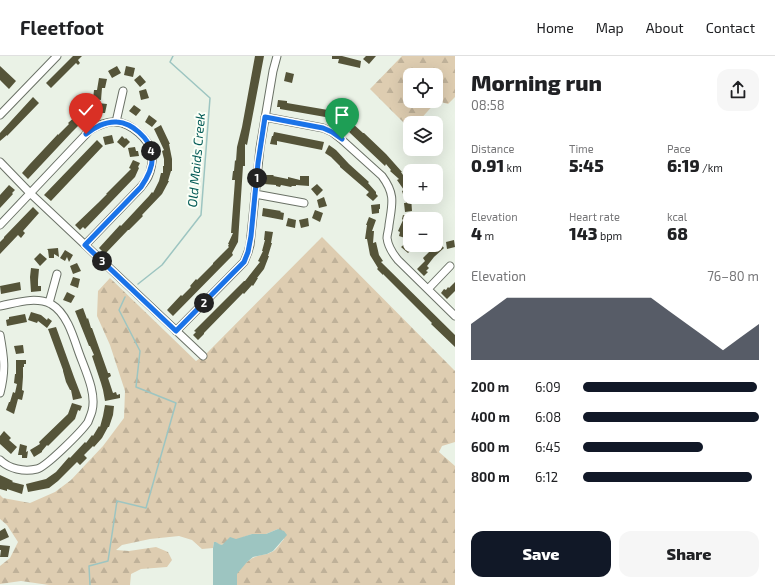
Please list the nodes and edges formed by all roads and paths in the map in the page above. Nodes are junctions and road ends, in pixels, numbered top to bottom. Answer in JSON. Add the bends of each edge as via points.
{"nodes":[{"id":1,"x":56,"y":56,"type":"edge"},
{"id":2,"x":277,"y":56,"type":"edge"},
{"id":3,"x":123,"y":91,"type":"dead end"},
{"id":4,"x":0,"y":115,"type":"edge"},
{"id":5,"x":265,"y":117,"type":"junction"},
{"id":6,"x":116,"y":122,"type":"junction"},
{"id":7,"x":0,"y":162,"type":"edge"},
{"id":8,"x":30,"y":193,"type":"junction"},
{"id":9,"x":255,"y":194,"type":"junction"},
{"id":10,"x":304,"y":203,"type":"dead end"},
{"id":11,"x":0,"y":225,"type":"edge"},
{"id":12,"x":85,"y":245,"type":"junction"},
{"id":13,"x":450,"y":266,"type":"dead end"},
{"id":14,"x":57,"y":274,"type":"dead end"},
{"id":15,"x":428,"y":289,"type":"junction"},
{"id":16,"x":49,"y":303,"type":"junction"},
{"id":17,"x":0,"y":306,"type":"edge"},
{"id":18,"x":455,"y":316,"type":"edge"},
{"id":19,"x":176,"y":331,"type":"junction"},
{"id":20,"x":0,"y":339,"type":"edge"},
{"id":21,"x":203,"y":356,"type":"dead end"},
{"id":22,"x":0,"y":392,"type":"edge"},
{"id":23,"x":0,"y":460,"type":"edge"}],
"edges":[{"from":1,"to":4,"type":"street"},
{"from":2,"to":5,"type":"street"},
{"from":3,"to":6,"type":"street"},
{"from":5,"to":9,"type":"street"},
{"from":5,"to":15,"type":"street","via":[[332,132],[382,176],[393,200],[387,238],[390,248],[398,260]]},
{"from":6,"to":8,"type":"street","via":[[90,130]]},
{"from":6,"to":12,"type":"street","via":[[129,125],[148,142],[152,153],[151,166],[148,177],[141,187]]},
{"from":7,"to":8,"type":"street"},
{"from":8,"to":11,"type":"street"},
{"from":8,"to":12,"type":"street"},
{"from":9,"to":10,"type":"street"},
{"from":9,"to":19,"type":"street","via":[[250,245],[244,262]]},
{"from":12,"to":19,"type":"street"},
{"from":13,"to":15,"type":"street"},
{"from":14,"to":16,"type":"street"},
{"from":15,"to":18,"type":"street"},
{"from":16,"to":17,"type":"street","via":[[37,300]]},
{"from":16,"to":23,"type":"street","via":[[69,324],[91,387],[94,402],[92,412],[78,434],[38,469],[26,471],[13,468]]},
{"from":19,"to":21,"type":"street"},
{"from":20,"to":22,"type":"street","via":[[4,363]]}]}
